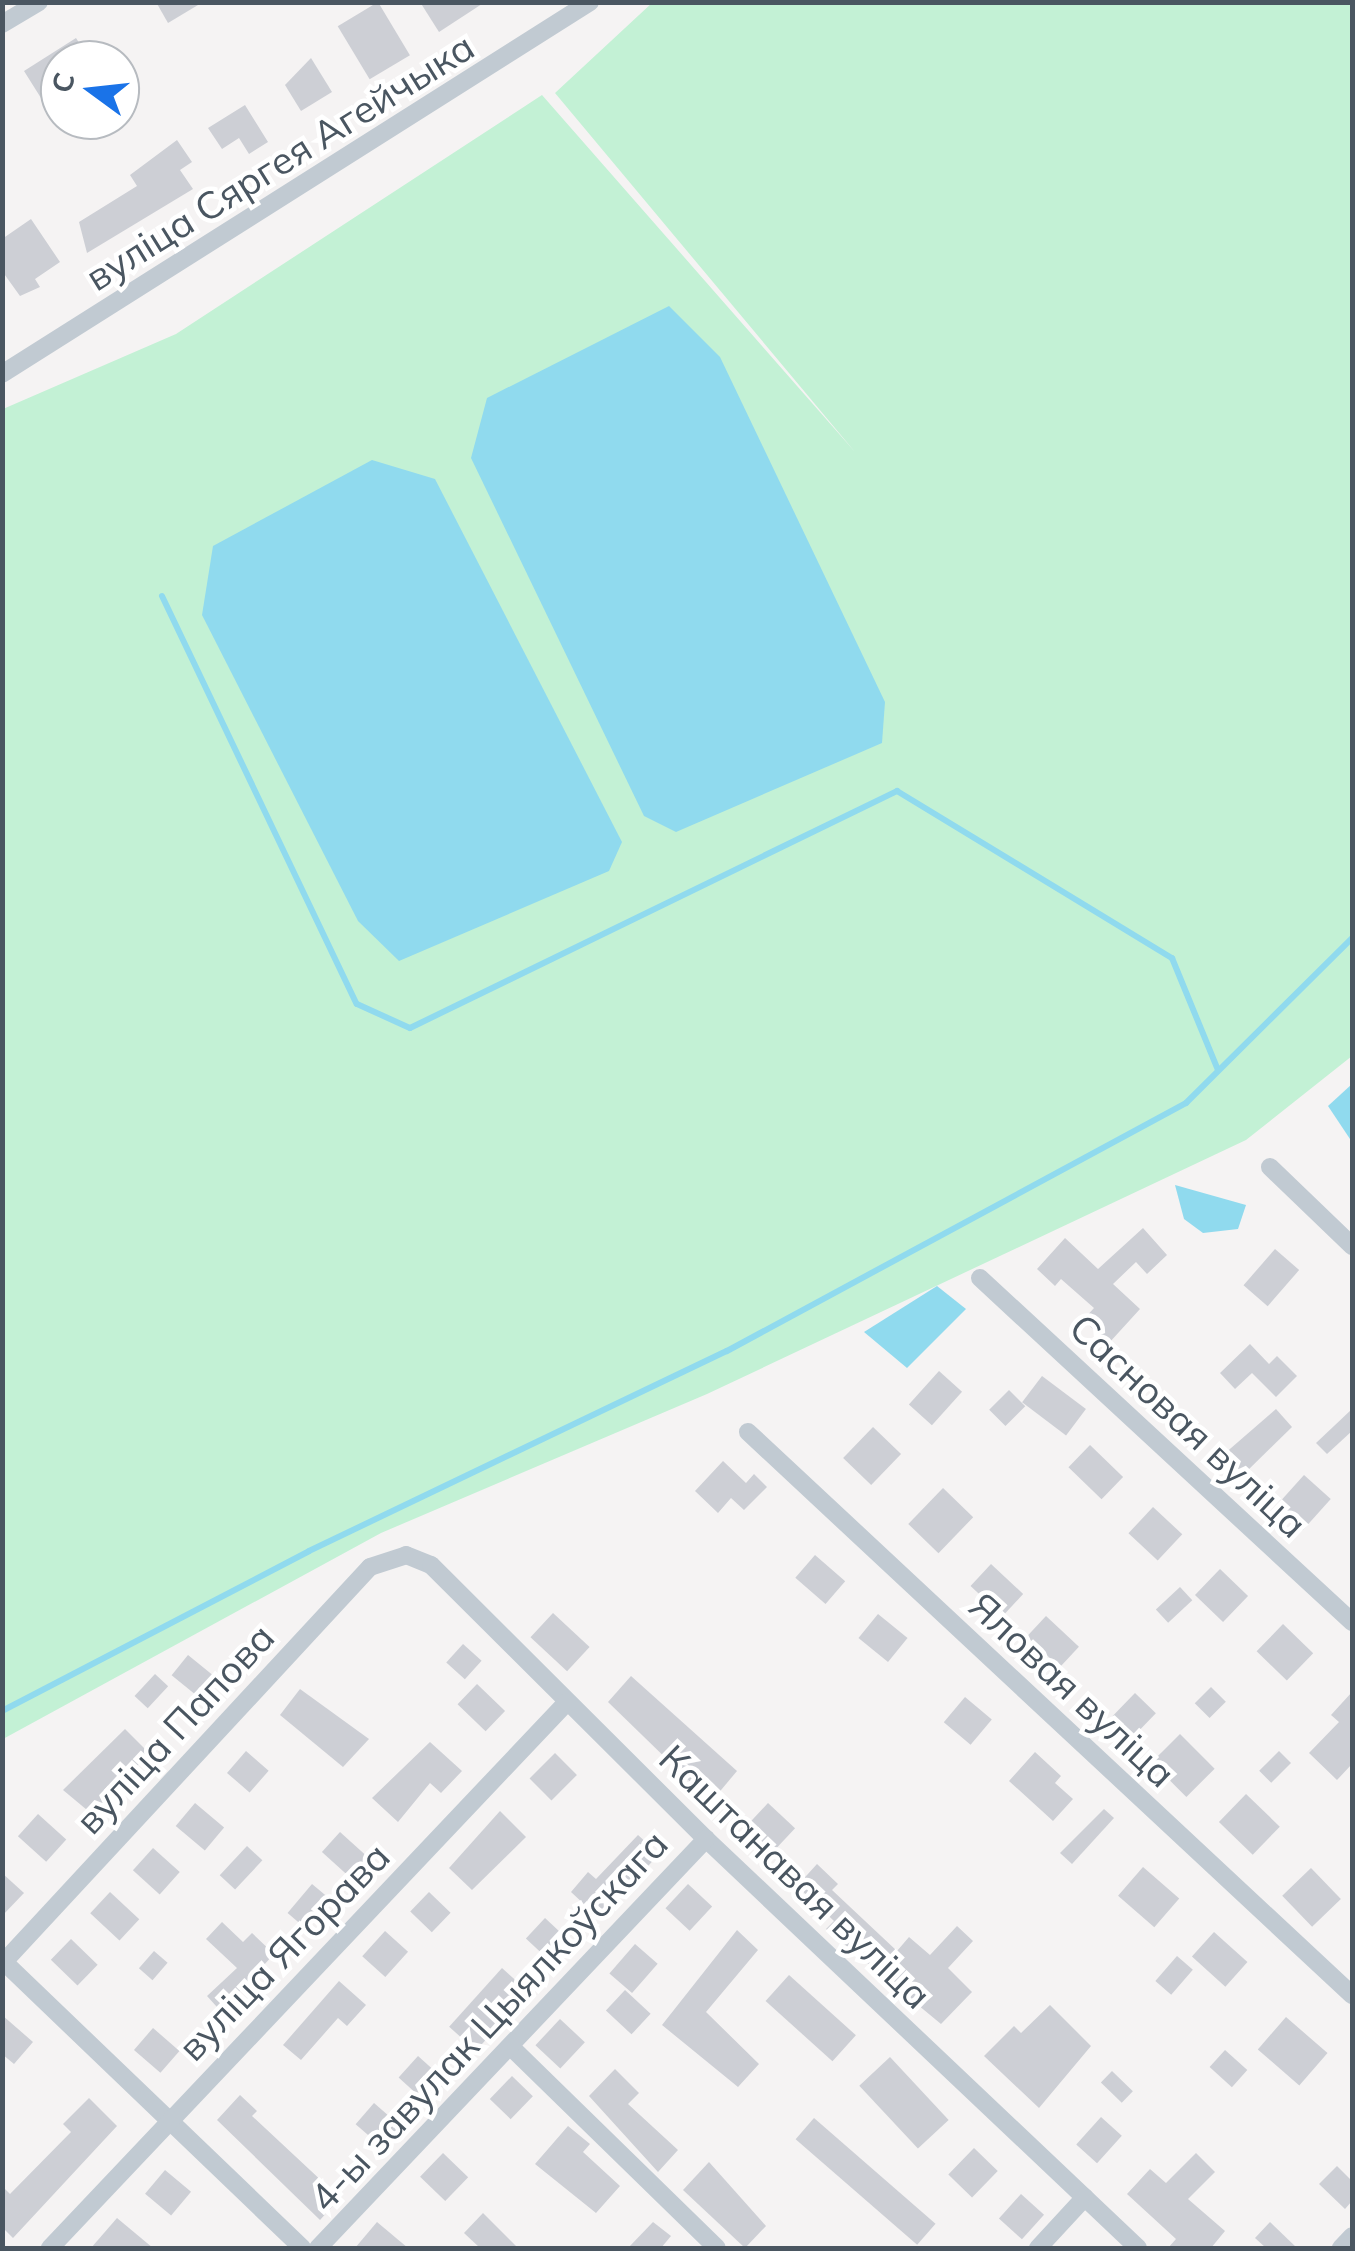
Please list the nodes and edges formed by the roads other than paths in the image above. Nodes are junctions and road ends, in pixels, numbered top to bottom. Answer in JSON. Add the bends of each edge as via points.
{"nodes":[{"id":1,"x":40,"y":2,"type":"edge"},
{"id":2,"x":590,"y":2,"type":"edge"},
{"id":3,"x":2,"y":24,"type":"edge"},
{"id":4,"x":2,"y":374,"type":"edge"},
{"id":5,"x":1270,"y":1167,"type":"dead end"},
{"id":6,"x":1352,"y":1246,"type":"edge"},
{"id":7,"x":980,"y":1278,"type":"dead end"},
{"id":8,"x":748,"y":1432,"type":"dead end"},
{"id":9,"x":406,"y":1556,"type":"joint"},
{"id":10,"x":1352,"y":1622,"type":"edge"},
{"id":11,"x":567,"y":1702,"type":"junction"},
{"id":12,"x":706,"y":1839,"type":"junction"},
{"id":13,"x":3,"y":1962,"type":"edge"},
{"id":14,"x":1352,"y":1995,"type":"edge"},
{"id":15,"x":512,"y":2048,"type":"junction"},
{"id":16,"x":170,"y":2119,"type":"junction"},
{"id":17,"x":1085,"y":2196,"type":"junction"},
{"id":18,"x":1352,"y":2236,"type":"edge"},
{"id":19,"x":50,"y":2248,"type":"edge"},
{"id":20,"x":302,"y":2248,"type":"edge"},
{"id":21,"x":318,"y":2248,"type":"edge"},
{"id":22,"x":717,"y":2248,"type":"edge"},
{"id":23,"x":1038,"y":2248,"type":"edge"},
{"id":24,"x":1138,"y":2248,"type":"edge"},
{"id":25,"x":1341,"y":2248,"type":"edge"}],
"edges":[{"from":1,"to":3,"type":"street"},
{"from":2,"to":4,"type":"street","name":"вуліца Сяргея Агейчыка"},
{"from":5,"to":6,"type":"street"},
{"from":7,"to":10,"type":"street","name":"Сасновая вуліца"},
{"from":8,"to":14,"type":"street","name":"Яловая вуліца"},
{"from":9,"to":11,"type":"street","name":"Каштанавая вуліца","via":[[431,1566]]},
{"from":9,"to":13,"type":"street","name":"вуліца Папова","via":[[370,1566]]},
{"from":11,"to":12,"type":"street","name":"Каштанавая вуліца"},
{"from":11,"to":16,"type":"street","name":"вуліца Ягорава"},
{"from":12,"to":15,"type":"street","name":"4-ы завулак Цыялкоўскага"},
{"from":12,"to":17,"type":"street","name":"Каштанавая вуліца"},
{"from":13,"to":16,"type":"street"},
{"from":15,"to":21,"type":"street","name":"4-ы завулак Цыялкоўскага"},
{"from":15,"to":22,"type":"street"},
{"from":16,"to":19,"type":"street","name":"вуліца Ягорава"},
{"from":16,"to":20,"type":"street"},
{"from":17,"to":23,"type":"street"},
{"from":17,"to":24,"type":"street","name":"Каштанавая вуліца"},
{"from":18,"to":25,"type":"street"}]}
